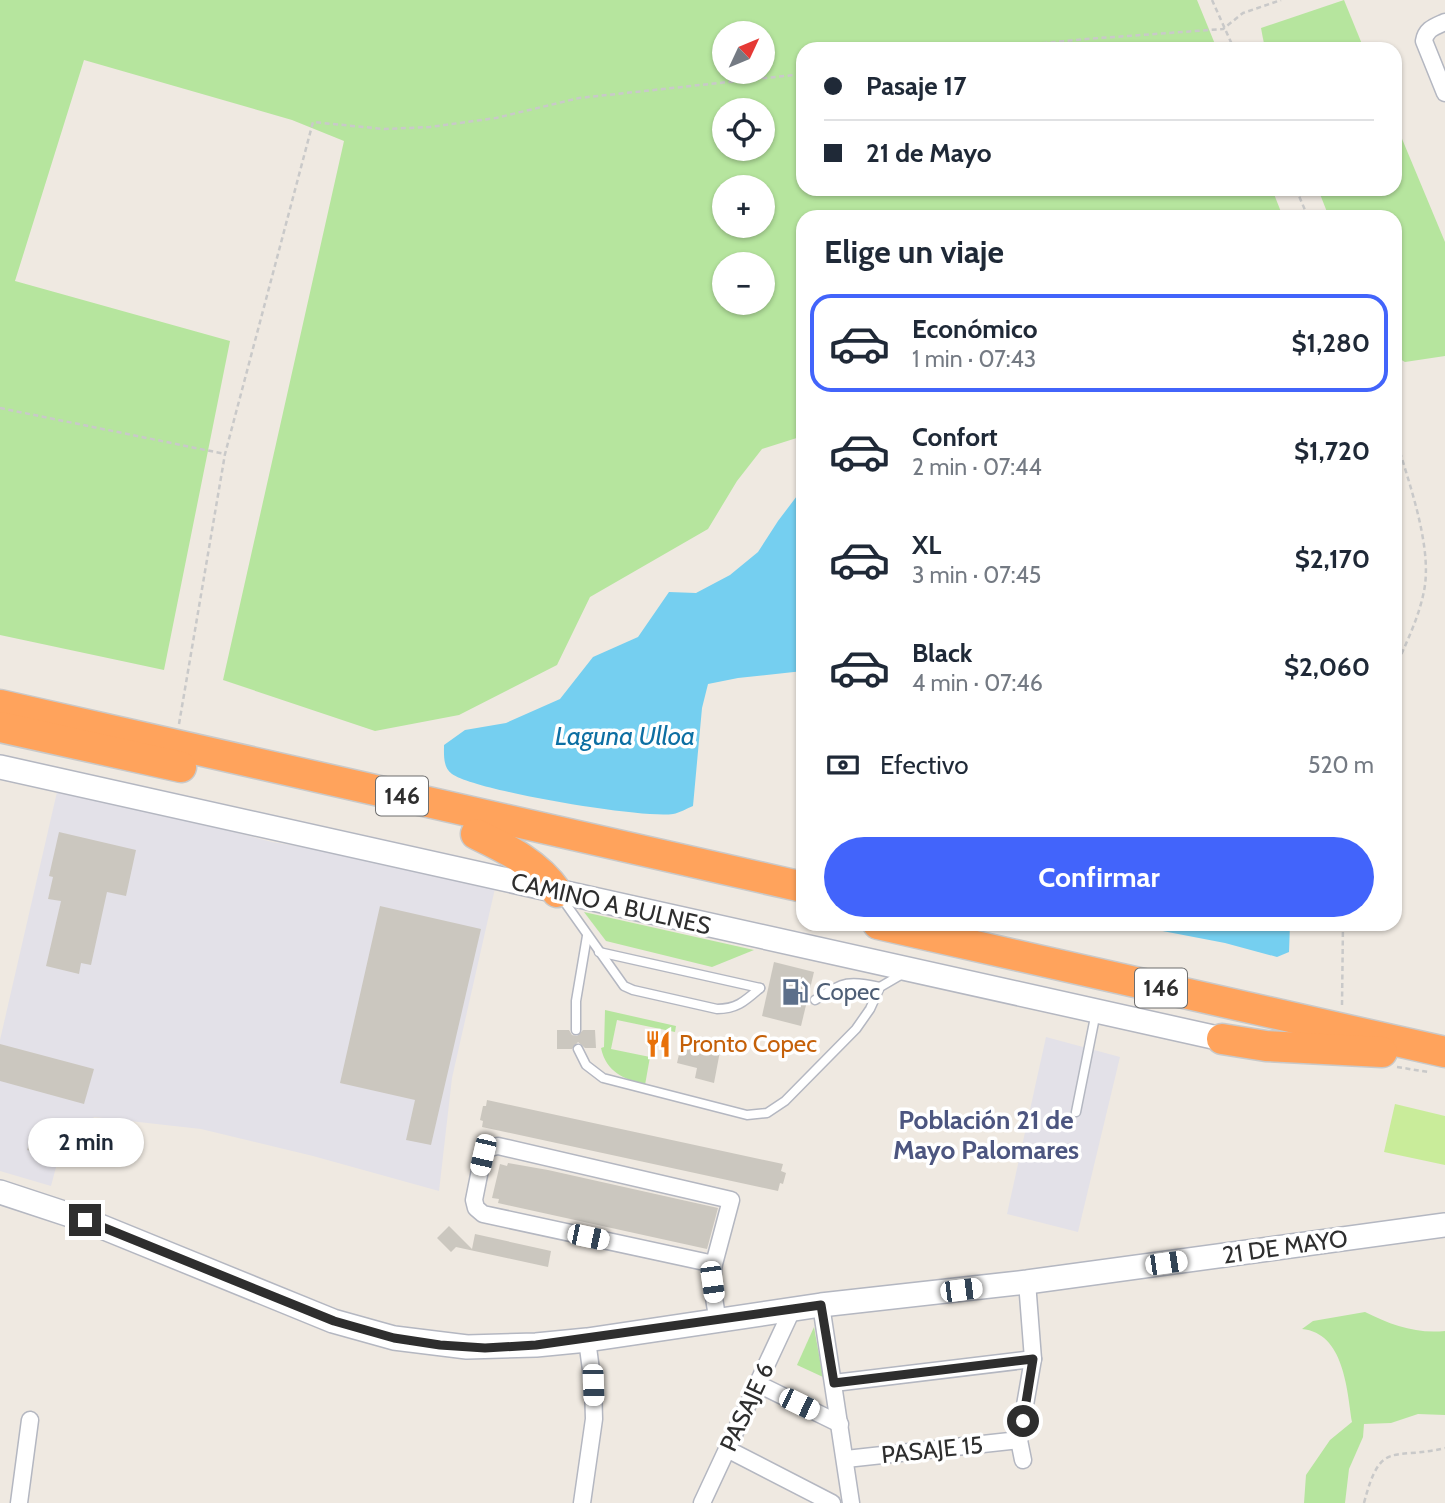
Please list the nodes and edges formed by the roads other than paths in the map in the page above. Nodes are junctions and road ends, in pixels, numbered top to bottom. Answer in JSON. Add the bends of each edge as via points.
{"nodes":[{"id":1,"x":1445,"y":23,"type":"edge"},
{"id":2,"x":1445,"y":93,"type":"edge"},
{"id":3,"x":0,"y":705,"type":"edge"},
{"id":4,"x":0,"y":727,"type":"edge"},
{"id":5,"x":0,"y":766,"type":"edge"},
{"id":6,"x":476,"y":834,"type":"junction"},
{"id":7,"x":796,"y":885,"type":"edge"},
{"id":8,"x":557,"y":892,"type":"junction"},
{"id":9,"x":796,"y":905,"type":"edge"},
{"id":10,"x":908,"y":931,"type":"edge"},
{"id":11,"x":998,"y":931,"type":"edge"},
{"id":12,"x":587,"y":936,"type":"junction"},
{"id":13,"x":599,"y":952,"type":"junction"},
{"id":14,"x":910,"y":970,"type":"junction"},
{"id":15,"x":880,"y":987,"type":"junction"},
{"id":16,"x":815,"y":1000,"type":"dead end"},
{"id":17,"x":1096,"y":1012,"type":"junction"},
{"id":18,"x":576,"y":1030,"type":"dead end"},
{"id":19,"x":1445,"y":1032,"type":"edge"},
{"id":20,"x":1222,"y":1039,"type":"joint"},
{"id":21,"x":578,"y":1049,"type":"dead end"},
{"id":22,"x":1445,"y":1053,"type":"edge"},
{"id":23,"x":1076,"y":1112,"type":"dead end"},
{"id":24,"x":0,"y":1192,"type":"edge"},
{"id":25,"x":1445,"y":1225,"type":"edge"},
{"id":26,"x":715,"y":1264,"type":"junction"},
{"id":27,"x":1027,"y":1282,"type":"junction"},
{"id":28,"x":821,"y":1305,"type":"junction"},
{"id":29,"x":792,"y":1310,"type":"junction"},
{"id":30,"x":718,"y":1321,"type":"junction"},
{"id":31,"x":587,"y":1339,"type":"junction"},
{"id":32,"x":1033,"y":1359,"type":"junction"},
{"id":33,"x":834,"y":1383,"type":"junction"},
{"id":34,"x":758,"y":1384,"type":"junction"},
{"id":35,"x":30,"y":1420,"type":"dead end"},
{"id":36,"x":840,"y":1424,"type":"junction"},
{"id":37,"x":1019,"y":1440,"type":"junction"},
{"id":38,"x":727,"y":1450,"type":"junction"},
{"id":39,"x":845,"y":1459,"type":"junction"},
{"id":40,"x":1023,"y":1460,"type":"dead end"},
{"id":41,"x":19,"y":1503,"type":"edge"},
{"id":42,"x":582,"y":1503,"type":"edge"},
{"id":43,"x":702,"y":1503,"type":"edge"},
{"id":44,"x":832,"y":1503,"type":"edge"},
{"id":45,"x":850,"y":1503,"type":"edge"}],
"edges":[{"from":1,"to":2,"type":"street","via":[[1431,28],[1424,41]]},
{"from":3,"to":7,"type":"highway","number":"146"},
{"from":4,"to":6,"type":"highway","number":"146"},
{"from":5,"to":8,"type":"street","name":"CAMINO A BULNES"},
{"from":6,"to":8,"type":"highway","via":[[530,863]]},
{"from":6,"to":9,"type":"highway","number":"146"},
{"from":8,"to":12,"type":"lane"},
{"from":8,"to":14,"type":"street","name":"CAMINO A BULNES"},
{"from":10,"to":22,"type":"highway","number":"146"},
{"from":11,"to":19,"type":"highway","number":"146"},
{"from":12,"to":13,"type":"lane"},
{"from":12,"to":18,"type":"lane"},
{"from":13,"to":13,"type":"lane","via":[[632,990],[717,1009],[739,1006],[760,988]]},
{"from":14,"to":15,"type":"lane"},
{"from":14,"to":17,"type":"street","name":"CAMINO A BULNES"},
{"from":15,"to":16,"type":"lane","via":[[855,981]]},
{"from":15,"to":21,"type":"lane","via":[[856,1029],[785,1101],[757,1115],[603,1078],[586,1065]]},
{"from":17,"to":20,"type":"street","name":"CAMINO A BULNES"},
{"from":17,"to":23,"type":"lane"},
{"from":20,"to":22,"type":"highway","via":[[1266,1046]]},
{"from":24,"to":31,"type":"street","name":"21 DE MAYO","via":[[85,1220],[307,1311],[373,1333],[467,1347]]},
{"from":25,"to":27,"type":"street","name":"21 DE MAYO"},
{"from":26,"to":26,"type":"street","via":[[731,1200],[498,1146],[483,1155],[474,1200],[483,1214]]},
{"from":26,"to":30,"type":"street","via":[[712,1282]]},
{"from":27,"to":28,"type":"street","name":"21 DE MAYO"},
{"from":27,"to":32,"type":"street"},
{"from":28,"to":29,"type":"street","name":"21 DE MAYO"},
{"from":28,"to":33,"type":"street"},
{"from":29,"to":30,"type":"street","name":"21 DE MAYO"},
{"from":29,"to":34,"type":"street","name":"PASAJE 6"},
{"from":30,"to":31,"type":"street","name":"21 DE MAYO"},
{"from":31,"to":42,"type":"street","via":[[594,1419]]},
{"from":32,"to":33,"type":"street"},
{"from":32,"to":37,"type":"street"},
{"from":33,"to":36,"type":"street"},
{"from":34,"to":36,"type":"street"},
{"from":34,"to":38,"type":"street","name":"PASAJE 6"},
{"from":35,"to":41,"type":"street"},
{"from":36,"to":39,"type":"street"},
{"from":37,"to":39,"type":"street","name":"PASAJE 15"},
{"from":37,"to":40,"type":"street"},
{"from":38,"to":43,"type":"street","name":"PASAJE 6"},
{"from":38,"to":44,"type":"street"},
{"from":39,"to":45,"type":"street"}]}
